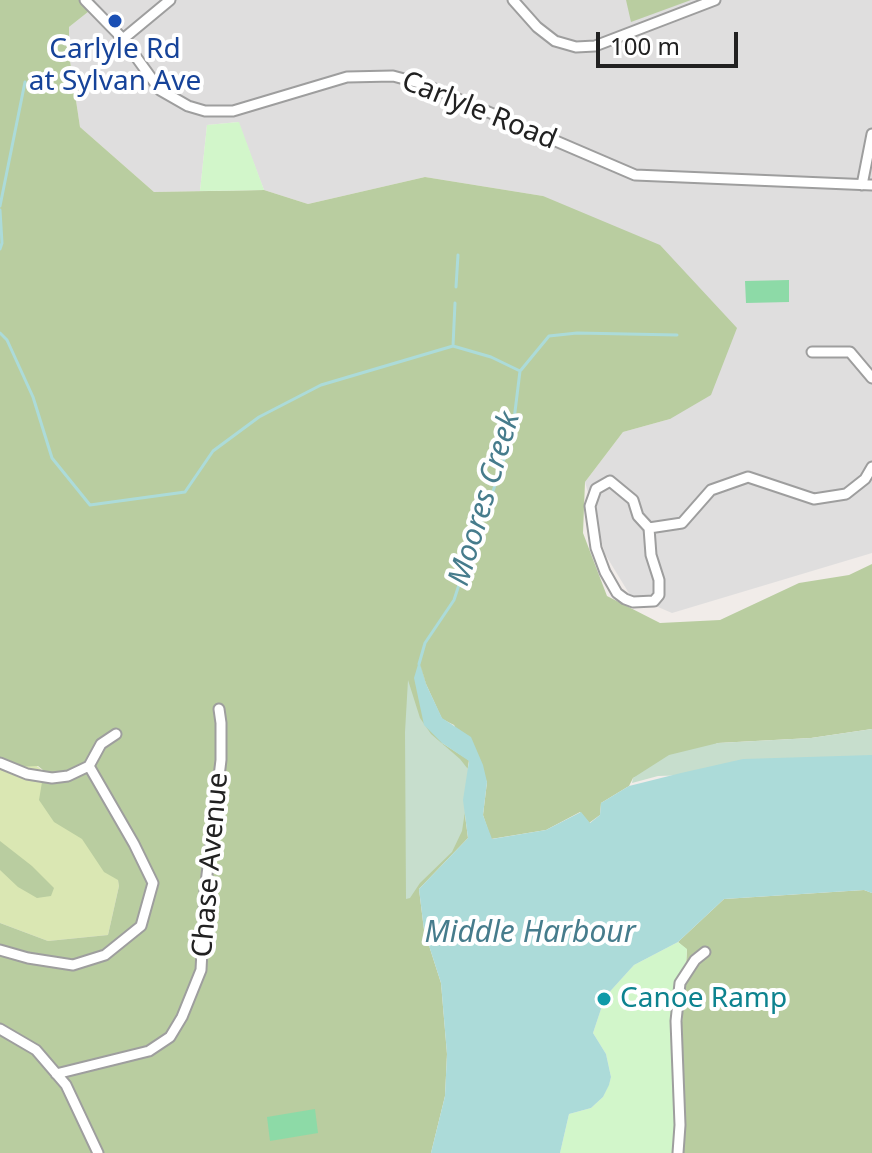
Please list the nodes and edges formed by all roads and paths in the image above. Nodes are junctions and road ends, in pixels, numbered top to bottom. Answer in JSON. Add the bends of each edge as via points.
{"nodes":[{"id":1,"x":85,"y":0,"type":"edge"},
{"id":2,"x":170,"y":0,"type":"edge"},
{"id":3,"x":513,"y":0,"type":"edge"},
{"id":4,"x":715,"y":0,"type":"edge"},
{"id":5,"x":123,"y":39,"type":"junction"},
{"id":6,"x":872,"y":134,"type":"edge"},
{"id":7,"x":867,"y":185,"type":"edge"},
{"id":8,"x":812,"y":352,"type":"dead end"},
{"id":9,"x":872,"y":378,"type":"edge"},
{"id":10,"x":872,"y":467,"type":"edge"},
{"id":11,"x":649,"y":528,"type":"junction"},
{"id":12,"x":219,"y":709,"type":"dead end"},
{"id":13,"x":116,"y":734,"type":"dead end"},
{"id":14,"x":0,"y":763,"type":"edge"},
{"id":15,"x":89,"y":766,"type":"junction"},
{"id":16,"x":0,"y":950,"type":"edge"},
{"id":17,"x":705,"y":952,"type":"dead end"},
{"id":18,"x":0,"y":1029,"type":"edge"},
{"id":19,"x":56,"y":1074,"type":"junction"},
{"id":20,"x":98,"y":1153,"type":"edge"},
{"id":21,"x":678,"y":1153,"type":"edge"}],
"edges":[{"from":1,"to":5,"type":"street","name":"Carlyle Road"},
{"from":2,"to":5,"type":"street"},
{"from":3,"to":4,"type":"street","via":[[555,41],[576,47],[595,46]]},
{"from":5,"to":7,"type":"street","name":"Carlyle Road","via":[[160,90],[205,111],[233,111],[338,79],[393,76],[635,175]]},
{"from":6,"to":7,"type":"street"},
{"from":8,"to":9,"type":"street","via":[[850,352]]},
{"from":10,"to":11,"type":"street","via":[[846,494],[814,499],[748,477],[711,490],[682,523]]},
{"from":11,"to":11,"type":"street","via":[[633,500],[610,481],[596,489],[590,506],[596,548],[617,593],[633,602],[654,601],[659,595]]},
{"from":12,"to":19,"type":"street","name":"Chase Avenue","via":[[221,760],[201,970],[182,1017],[170,1037],[149,1051]]},
{"from":13,"to":15,"type":"street","via":[[101,744]]},
{"from":14,"to":15,"type":"street","via":[[52,778]]},
{"from":15,"to":16,"type":"street","via":[[153,883],[141,926],[105,955],[73,965]]},
{"from":17,"to":21,"type":"street","via":[[680,983]]},
{"from":18,"to":19,"type":"street","via":[[36,1050]]},
{"from":19,"to":20,"type":"street"}]}
